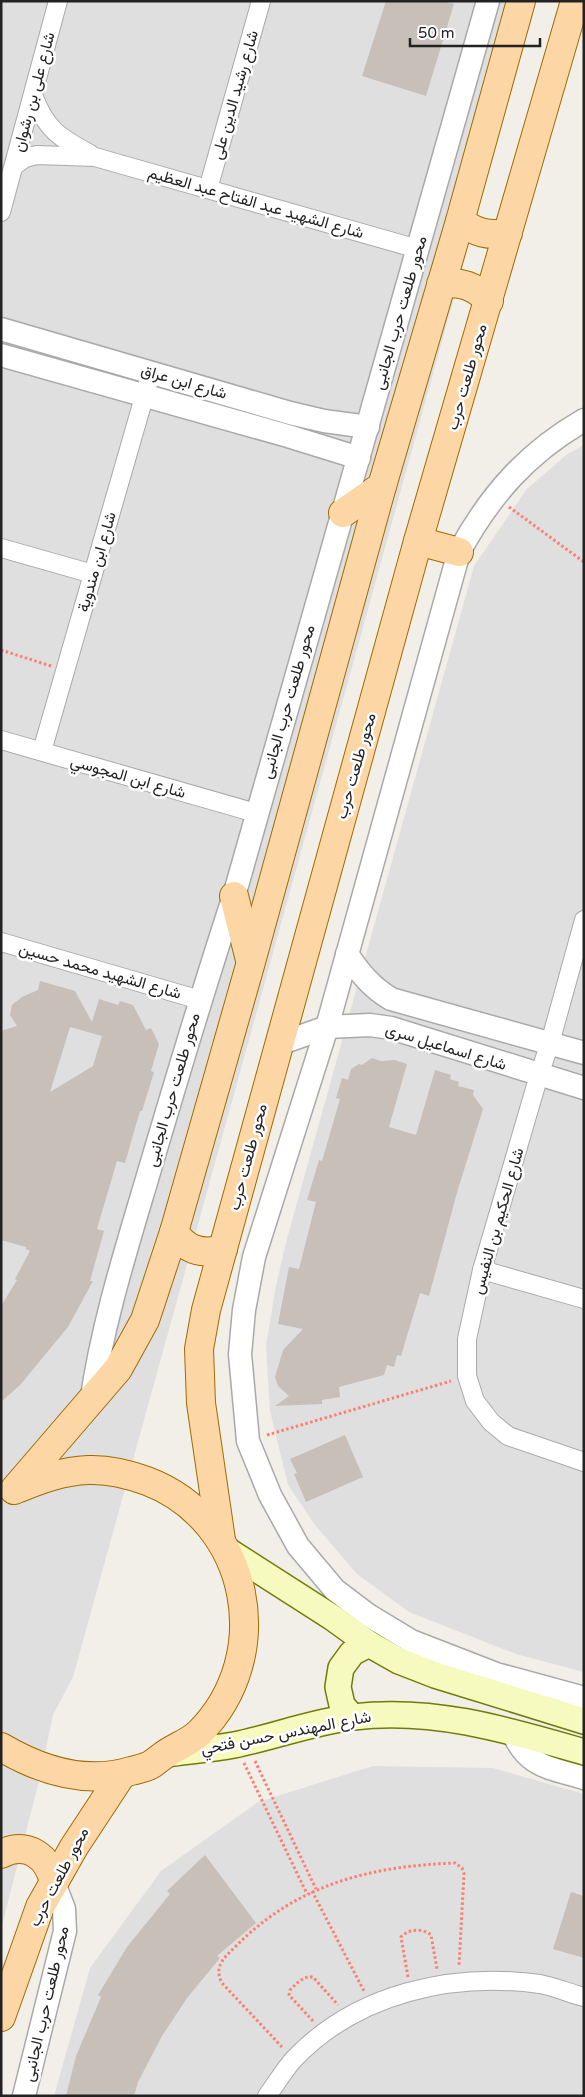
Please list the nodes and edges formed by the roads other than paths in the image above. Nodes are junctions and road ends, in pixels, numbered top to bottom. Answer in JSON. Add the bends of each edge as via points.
{"nodes":[{"id":1,"x":58,"y":1,"type":"edge"},
{"id":2,"x":261,"y":1,"type":"edge"},
{"id":3,"x":488,"y":1,"type":"edge"},
{"id":4,"x":521,"y":1,"type":"edge"},
{"id":5,"x":575,"y":1,"type":"edge"},
{"id":6,"x":33,"y":96,"type":"junction"},
{"id":7,"x":95,"y":157,"type":"junction"},
{"id":8,"x":14,"y":166,"type":"junction"},
{"id":9,"x":208,"y":189,"type":"junction"},
{"id":10,"x":1,"y":212,"type":"edge"},
{"id":11,"x":460,"y":221,"type":"junction"},
{"id":12,"x":508,"y":233,"type":"junction"},
{"id":13,"x":418,"y":249,"type":"junction"},
{"id":14,"x":441,"y":284,"type":"junction"},
{"id":15,"x":489,"y":301,"type":"junction"},
{"id":16,"x":1,"y":329,"type":"edge"},
{"id":17,"x":1,"y":356,"type":"edge"},
{"id":18,"x":151,"y":372,"type":"junction"},
{"id":19,"x":145,"y":395,"type":"junction"},
{"id":20,"x":584,"y":420,"type":"edge"},
{"id":21,"x":368,"y":427,"type":"junction"},
{"id":22,"x":359,"y":458,"type":"junction"},
{"id":23,"x":382,"y":486,"type":"junction"},
{"id":24,"x":343,"y":513,"type":"junction"},
{"id":25,"x":418,"y":541,"type":"junction"},
{"id":26,"x":1,"y":548,"type":"edge"},
{"id":27,"x":459,"y":552,"type":"junction"},
{"id":28,"x":93,"y":574,"type":"junction"},
{"id":29,"x":1,"y":740,"type":"edge"},
{"id":30,"x":42,"y":752,"type":"junction"},
{"id":31,"x":256,"y":813,"type":"junction"},
{"id":32,"x":234,"y":896,"type":"junction"},
{"id":33,"x":584,"y":920,"type":"edge"},
{"id":34,"x":1,"y":942,"type":"edge"},
{"id":35,"x":347,"y":954,"type":"junction"},
{"id":36,"x":251,"y":962,"type":"junction"},
{"id":37,"x":200,"y":1000,"type":"junction"},
{"id":38,"x":327,"y":1028,"type":"junction"},
{"id":39,"x":550,"y":1043,"type":"junction"},
{"id":40,"x":279,"y":1044,"type":"junction"},
{"id":41,"x":584,"y":1053,"type":"edge"},
{"id":42,"x":539,"y":1075,"type":"junction"},
{"id":43,"x":584,"y":1088,"type":"edge"},
{"id":44,"x":174,"y":1232,"type":"junction"},
{"id":45,"x":223,"y":1249,"type":"junction"},
{"id":46,"x":482,"y":1270,"type":"junction"},
{"id":47,"x":584,"y":1299,"type":"edge"},
{"id":48,"x":91,"y":1403,"type":"junction"},
{"id":49,"x":584,"y":1462,"type":"edge"},
{"id":50,"x":6,"y":1495,"type":"edge"},
{"id":51,"x":224,"y":1545,"type":"junction"},
{"id":52,"x":368,"y":1644,"type":"junction"},
{"id":53,"x":575,"y":1707,"type":"edge"},
{"id":54,"x":352,"y":1717,"type":"junction"},
{"id":55,"x":512,"y":1731,"type":"junction"},
{"id":56,"x":1,"y":1747,"type":"edge"},
{"id":57,"x":584,"y":1752,"type":"edge"},
{"id":58,"x":164,"y":1755,"type":"junction"},
{"id":59,"x":122,"y":1774,"type":"junction"},
{"id":60,"x":584,"y":1778,"type":"edge"},
{"id":61,"x":1,"y":1854,"type":"edge"},
{"id":62,"x":54,"y":1883,"type":"junction"},
{"id":63,"x":584,"y":1997,"type":"edge"},
{"id":64,"x":1,"y":2017,"type":"edge"},
{"id":65,"x":24,"y":2096,"type":"edge"},
{"id":66,"x":268,"y":2096,"type":"edge"}],
"edges":[{"from":1,"to":6,"type":"street","name":"شارع على بن رشوان"},
{"from":2,"to":9,"type":"street","name":"شارع رشيد الدين على"},
{"from":3,"to":13,"type":"street","name":"محور طلعت حرب الجانبى"},
{"from":4,"to":11,"type":"main road"},
{"from":5,"to":12,"type":"main road","name":"محور طلعت حرب"},
{"from":6,"to":7,"type":"street","name":"شارع الشهيد عبد الفتاح عبد العظيم","via":[[48,126],[64,140]]},
{"from":6,"to":8,"type":"street","name":"شارع على بن رشوان"},
{"from":7,"to":8,"type":"street","name":"شارع الشهيد عبد الفتاح عبد العظيم","via":[[37,155]]},
{"from":7,"to":9,"type":"street","name":"شارع الشهيد عبد الفتاح عبد العظيم"},
{"from":8,"to":10,"type":"street","name":"شارع على بن رشوان"},
{"from":9,"to":13,"type":"street","name":"شارع الشهيد عبد الفتاح عبد العظيم"},
{"from":11,"to":12,"type":"main road","via":[[487,235]]},
{"from":11,"to":14,"type":"main road"},
{"from":12,"to":15,"type":"main road","name":"محور طلعت حرب"},
{"from":13,"to":21,"type":"street","name":"محور طلعت حرب الجانبى"},
{"from":14,"to":15,"type":"main road","via":[[473,287]]},
{"from":14,"to":23,"type":"main road"},
{"from":15,"to":25,"type":"main road","name":"محور طلعت حرب"},
{"from":16,"to":18,"type":"street","name":"شارع ابن عراق"},
{"from":17,"to":19,"type":"street","name":"شارع ابن عراق"},
{"from":18,"to":19,"type":"street","name":"شارع ابن مندوية"},
{"from":18,"to":21,"type":"street","name":"شارع ابن عراق","via":[[324,421]]},
{"from":19,"to":22,"type":"street","name":"شارع ابن عراق"},
{"from":19,"to":28,"type":"street","name":"شارع ابن مندوية"},
{"from":20,"to":27,"type":"street","via":[[521,465],[476,520]]},
{"from":21,"to":22,"type":"street","name":"محور طلعت حرب الجانبى"},
{"from":22,"to":24,"type":"street","name":"محور طلعت حرب الجانبى"},
{"from":23,"to":24,"type":"main road"},
{"from":23,"to":36,"type":"main road"},
{"from":24,"to":31,"type":"street","name":"محور طلعت حرب الجانبى"},
{"from":25,"to":27,"type":"main road"},
{"from":25,"to":40,"type":"main road","name":"محور طلعت حرب"},
{"from":26,"to":28,"type":"street"},
{"from":27,"to":35,"type":"street"},
{"from":28,"to":30,"type":"street","name":"شارع ابن مندوية"},
{"from":29,"to":30,"type":"street","name":"شارع ابن المجوسي"},
{"from":30,"to":31,"type":"street","name":"شارع ابن المجوسي"},
{"from":31,"to":32,"type":"street","name":"محور طلعت حرب الجانبى"},
{"from":32,"to":36,"type":"main road"},
{"from":32,"to":37,"type":"street","name":"محور طلعت حرب الجانبى"},
{"from":33,"to":39,"type":"street","name":"شارع الحكيم بن النفيس"},
{"from":34,"to":37,"type":"street","name":"شارع الشهيد محمد حسين"},
{"from":35,"to":38,"type":"street"},
{"from":35,"to":39,"type":"street","name":"شارع اسماعيل سرى","via":[[375,989],[392,999]]},
{"from":36,"to":44,"type":"main road"},
{"from":37,"to":48,"type":"street","name":"محور طلعت حرب الجانبى","via":[[114,1291],[98,1356]]},
{"from":38,"to":40,"type":"street","name":"شارع اسماعيل سرى"},
{"from":38,"to":42,"type":"street","name":"شارع اسماعيل سرى","via":[[370,1025],[390,1028]]},
{"from":38,"to":53,"type":"street","via":[[259,1240],[247,1292],[240,1354],[248,1441],[270,1495],[298,1546],[335,1590],[368,1616],[411,1641]]},
{"from":39,"to":41,"type":"street","name":"شارع اسماعيل سرى"},
{"from":39,"to":42,"type":"street","name":"شارع الحكيم بن النفيس"},
{"from":40,"to":45,"type":"main road","name":"محور طلعت حرب"},
{"from":42,"to":43,"type":"street","name":"شارع اسماعيل سرى"},
{"from":42,"to":46,"type":"street","name":"شارع الحكيم بن النفيس"},
{"from":44,"to":45,"type":"main road","via":[[180,1242],[200,1252]]},
{"from":44,"to":48,"type":"main road","via":[[145,1320],[118,1369]]},
{"from":45,"to":51,"type":"main road","name":"محور طلعت حرب","via":[[199,1349],[201,1403]]},
{"from":46,"to":47,"type":"street"},
{"from":46,"to":49,"type":"street","name":"شارع الحكيم بن النفيس","via":[[467,1339],[467,1376],[475,1401],[491,1422],[508,1436]]},
{"from":48,"to":50,"type":"main road"},
{"from":50,"to":51,"type":"main road","via":[[50,1475],[88,1470],[127,1474],[164,1488],[196,1510]]},
{"from":51,"to":52,"type":"main road"},
{"from":51,"to":58,"type":"main road","via":[[241,1587],[246,1627],[240,1666],[224,1703],[198,1734]]},
{"from":52,"to":53,"type":"main road","via":[[435,1675]]},
{"from":52,"to":54,"type":"main road","via":[[352,1653],[341,1668],[338,1687],[342,1705]]},
{"from":54,"to":55,"type":"main road","name":"شارع المهندس حسن فتحي","via":[[438,1716]]},
{"from":54,"to":58,"type":"main road","name":"شارع المهندس حسن فتحي","via":[[240,1743]]},
{"from":55,"to":57,"type":"main road","name":"شارع المهندس حسن فتحي"},
{"from":55,"to":60,"type":"street","via":[[530,1760]]},
{"from":56,"to":59,"type":"main road","via":[[29,1763],[59,1773]]},
{"from":58,"to":59,"type":"main road","via":[[151,1765]]},
{"from":59,"to":62,"type":"main road","name":"محور طلعت حرب","via":[[78,1839]]},
{"from":61,"to":62,"type":"main road","via":[[18,1848],[39,1855],[50,1868]]},
{"from":62,"to":64,"type":"main road","name":"محور طلعت حرب","via":[[34,1922]]},
{"from":62,"to":65,"type":"street","name":"محور طلعت حرب الجانبى","via":[[64,1909],[65,1931]]},
{"from":63,"to":66,"type":"street","via":[[542,1985],[500,1980],[459,1981],[411,1991],[371,2005],[324,2032],[294,2060]]}]}
